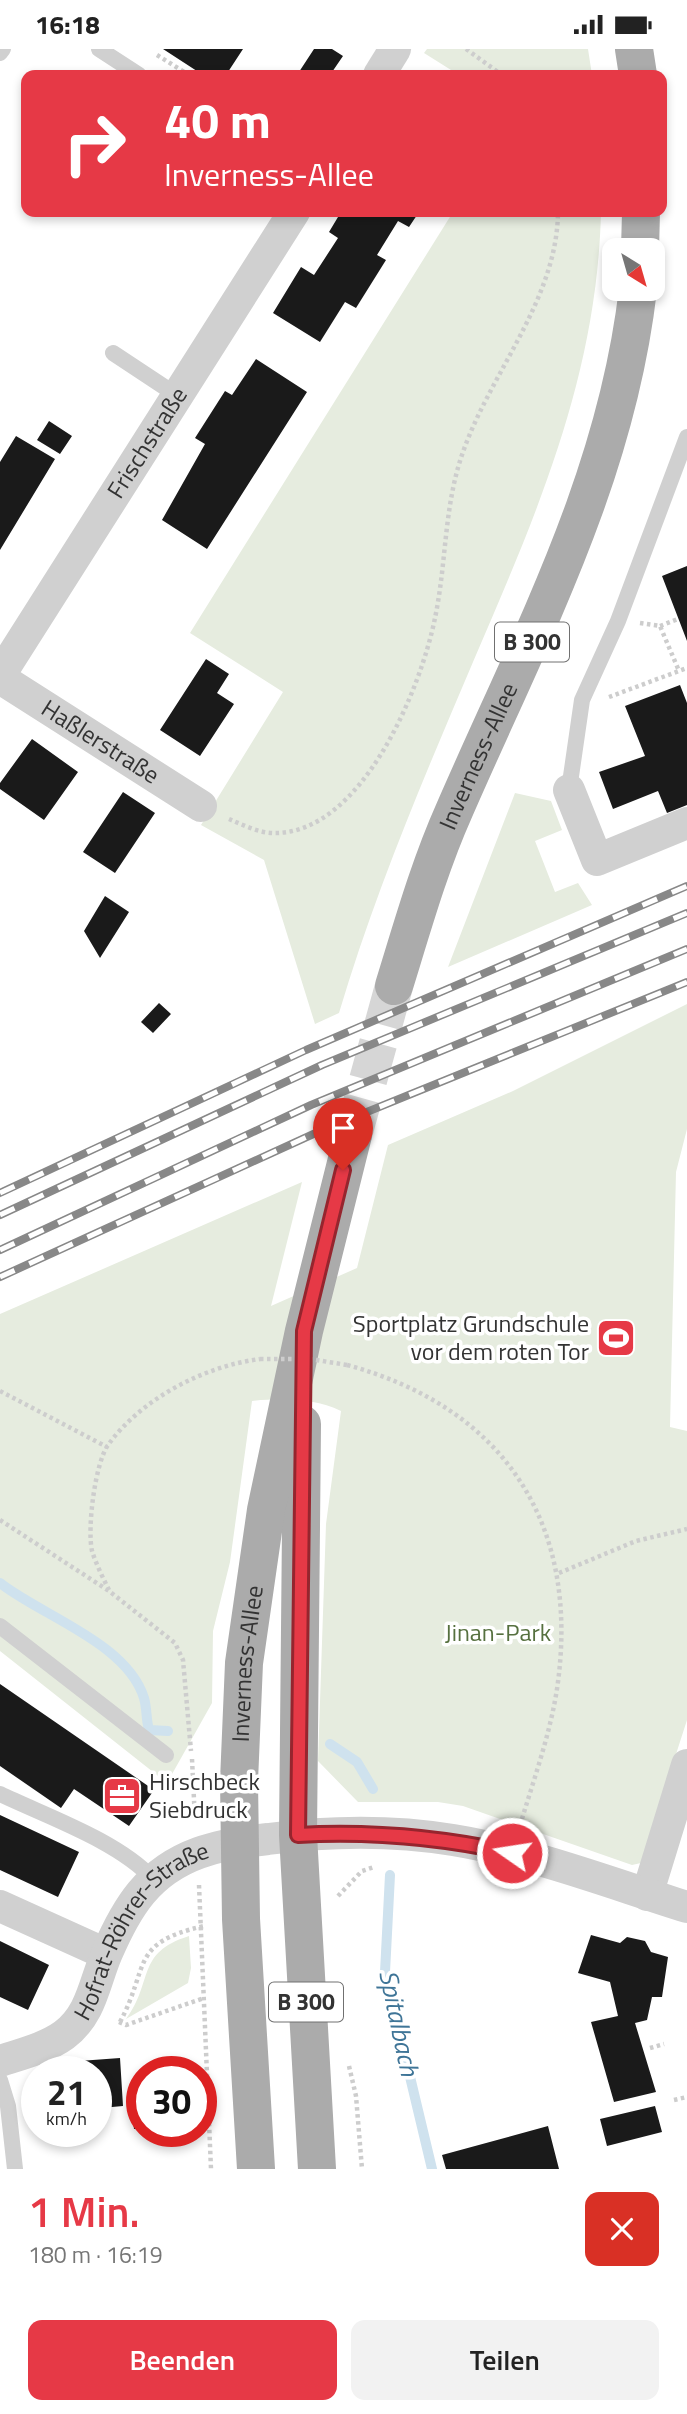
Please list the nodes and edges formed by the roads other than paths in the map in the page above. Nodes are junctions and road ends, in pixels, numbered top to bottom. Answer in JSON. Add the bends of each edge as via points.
{"nodes":[{"id":1,"x":99,"y":49,"type":"edge"},
{"id":2,"x":634,"y":49,"type":"edge"},
{"id":3,"x":130,"y":70,"type":"edge"},
{"id":4,"x":637,"y":70,"type":"edge"},
{"id":5,"x":291,"y":217,"type":"edge"},
{"id":6,"x":641,"y":217,"type":"edge"},
{"id":7,"x":640,"y":238,"type":"edge"},
{"id":8,"x":636,"y":301,"type":"edge"},
{"id":9,"x":113,"y":353,"type":"dead end"},
{"id":10,"x":178,"y":396,"type":"junction"},
{"id":11,"x":687,"y":437,"type":"edge"},
{"id":12,"x":0,"y":677,"type":"edge"},
{"id":13,"x":569,"y":790,"type":"joint"},
{"id":14,"x":201,"y":806,"type":"road end"},
{"id":15,"x":687,"y":823,"type":"edge"},
{"id":16,"x":394,"y":986,"type":"tunnel mouth"},
{"id":17,"x":353,"y":1135,"type":"tunnel mouth"},
{"id":18,"x":304,"y":1331,"type":"junction"},
{"id":19,"x":0,"y":1626,"type":"edge"},
{"id":20,"x":166,"y":1755,"type":"dead end"},
{"id":21,"x":687,"y":1765,"type":"edge"},
{"id":22,"x":0,"y":1794,"type":"edge"},
{"id":23,"x":298,"y":1835,"type":"junction"},
{"id":24,"x":239,"y":1842,"type":"junction"},
{"id":25,"x":153,"y":1879,"type":"junction"},
{"id":26,"x":647,"y":1895,"type":"junction"},
{"id":27,"x":0,"y":1906,"type":"edge"},
{"id":28,"x":687,"y":1907,"type":"edge"},
{"id":29,"x":106,"y":1954,"type":"junction"},
{"id":30,"x":0,"y":2061,"type":"edge"},
{"id":31,"x":0,"y":2080,"type":"edge"},
{"id":32,"x":15,"y":2169,"type":"edge"},
{"id":33,"x":256,"y":2169,"type":"edge"},
{"id":34,"x":317,"y":2169,"type":"edge"}],
"edges":[{"from":1,"to":3,"type":"lane"},
{"from":2,"to":4,"type":"main road"},
{"from":5,"to":10,"type":"street","name":"Frischstraße"},
{"from":6,"to":7,"type":"main road"},
{"from":8,"to":16,"type":"main road","name":"Inverness-Allee","number":"B 300","via":[[605,449],[584,510],[540,624],[453,814]]},
{"from":9,"to":10,"type":"lane"},
{"from":10,"to":12,"type":"street","name":"Frischstraße"},
{"from":11,"to":13,"type":"lane","via":[[618,621],[582,700]]},
{"from":12,"to":14,"type":"street","name":"Haßlerstraße"},
{"from":13,"to":15,"type":"street","via":[[597,860]]},
{"from":17,"to":18,"type":"main road","name":"Inverness-Allee","number":"B 300"},
{"from":18,"to":23,"type":"main road","name":"Inverness-Allee","number":"B 300"},
{"from":18,"to":24,"type":"main road","name":"Inverness-Allee","number":"B 300","via":[[266,1510],[244,1663]]},
{"from":19,"to":20,"type":"lane"},
{"from":21,"to":26,"type":"street"},
{"from":22,"to":25,"type":"lane","via":[[120,1852]]},
{"from":23,"to":24,"type":"street","name":"Hofrat-Röhrer-Straße"},
{"from":23,"to":26,"type":"street","name":"Hofrat-Röhrer-Straße","via":[[419,1836],[512,1853]]},
{"from":23,"to":34,"type":"main road","name":"Inverness-Allee","number":"B 300"},
{"from":24,"to":25,"type":"street","name":"Hofrat-Röhrer-Straße","via":[[197,1851]]},
{"from":24,"to":33,"type":"main road","name":"Inverness-Allee","number":"B 300"},
{"from":25,"to":29,"type":"street","name":"Hofrat-Röhrer-Straße"},
{"from":26,"to":28,"type":"street","name":"Hofrat-Röhrer-Straße"},
{"from":27,"to":29,"type":"street"},
{"from":29,"to":30,"type":"street","name":"Hofrat-Röhrer-Straße","via":[[93,1997],[72,2028],[48,2044]]},
{"from":31,"to":32,"type":"lane","via":[[8,2106]]}]}
